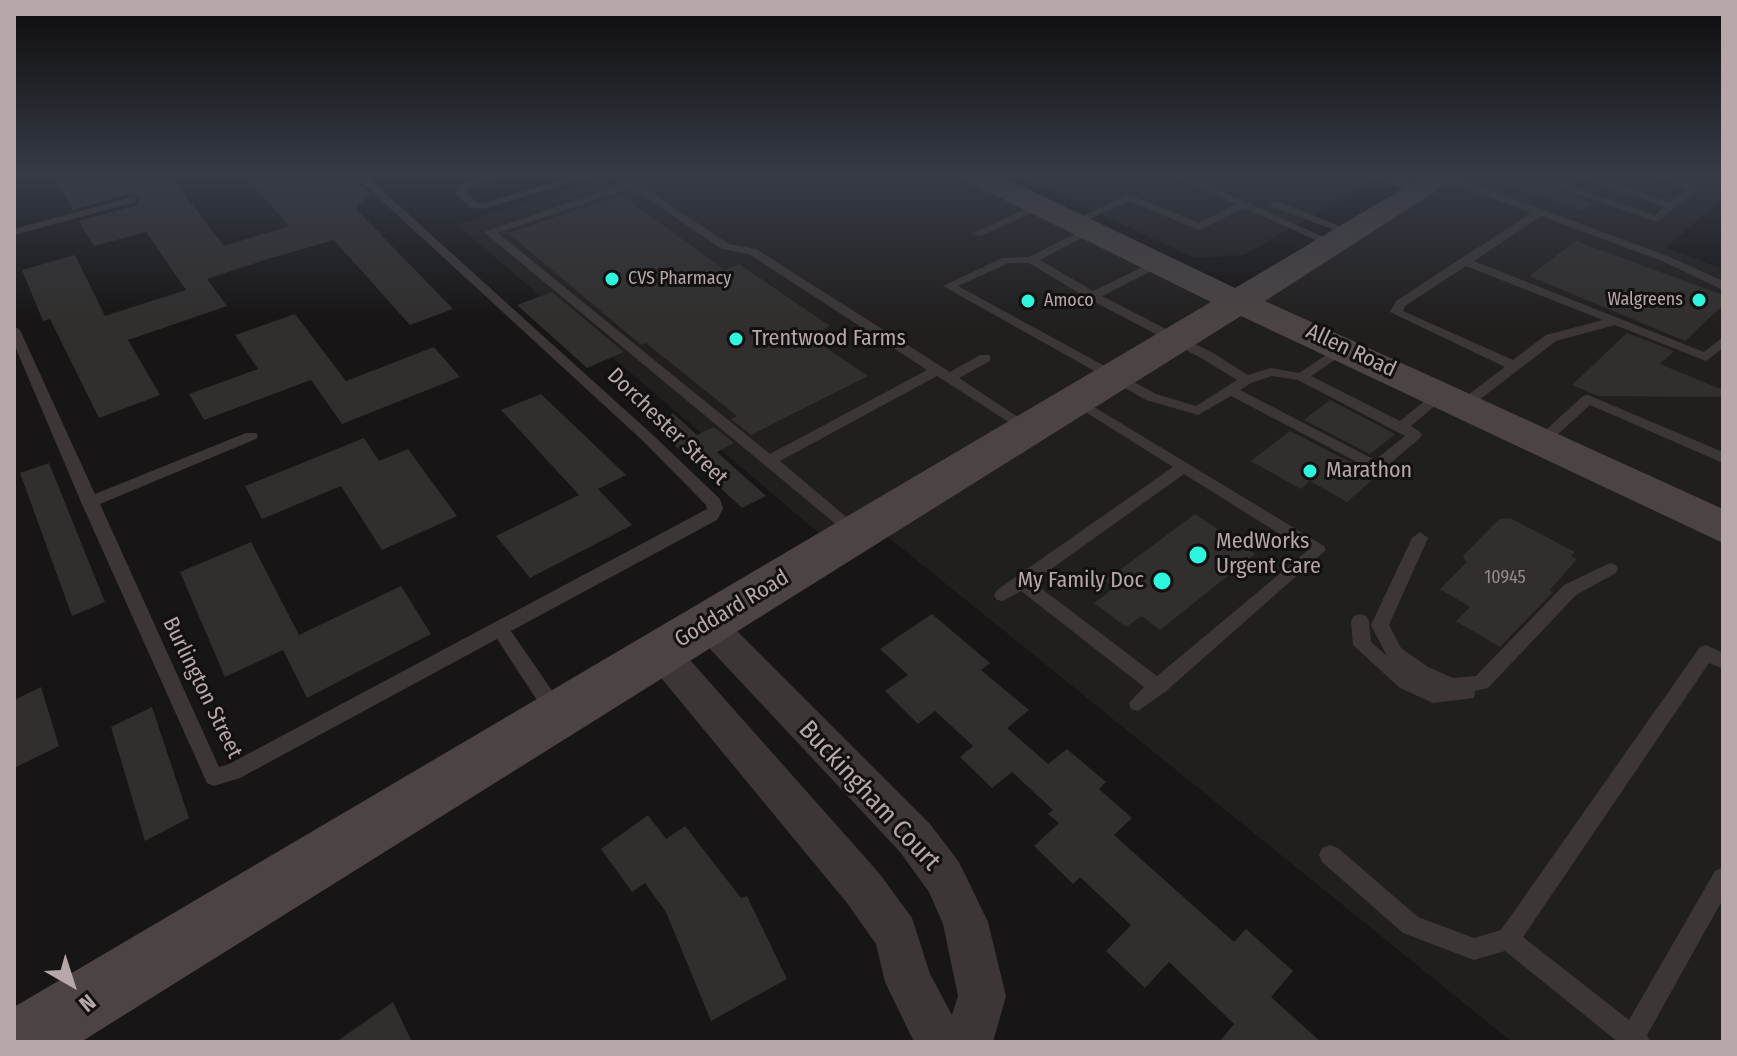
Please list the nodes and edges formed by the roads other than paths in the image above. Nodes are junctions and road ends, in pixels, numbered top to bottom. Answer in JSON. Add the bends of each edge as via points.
{"nodes":[{"id":1,"x":39,"y":225,"type":"edge"},
{"id":2,"x":413,"y":225,"type":"edge"},
{"id":3,"x":510,"y":225,"type":"edge"},
{"id":4,"x":694,"y":225,"type":"edge"},
{"id":5,"x":996,"y":225,"type":"edge"},
{"id":6,"x":1306,"y":225,"type":"edge"},
{"id":7,"x":1317,"y":225,"type":"edge"},
{"id":8,"x":1363,"y":225,"type":"edge"},
{"id":9,"x":1519,"y":225,"type":"edge"},
{"id":10,"x":1576,"y":225,"type":"edge"},
{"id":11,"x":1083,"y":226,"type":"joint"},
{"id":12,"x":14,"y":232,"type":"edge"},
{"id":13,"x":977,"y":234,"type":"dead end"},
{"id":14,"x":1342,"y":238,"type":"junction"},
{"id":15,"x":1031,"y":260,"type":"junction"},
{"id":16,"x":1464,"y":261,"type":"junction"},
{"id":17,"x":1157,"y":264,"type":"junction"},
{"id":18,"x":1723,"y":286,"type":"edge"},
{"id":19,"x":1093,"y":296,"type":"junction"},
{"id":20,"x":1240,"y":300,"type":"junction"},
{"id":21,"x":1616,"y":321,"type":"junction"},
{"id":22,"x":14,"y":330,"type":"edge"},
{"id":23,"x":1176,"y":339,"type":"junction"},
{"id":24,"x":1723,"y":341,"type":"edge"},
{"id":25,"x":1343,"y":348,"type":"junction"},
{"id":26,"x":985,"y":358,"type":"dead end"},
{"id":27,"x":1515,"y":366,"type":"junction"},
{"id":28,"x":944,"y":374,"type":"junction"},
{"id":29,"x":1302,"y":377,"type":"junction"},
{"id":30,"x":1246,"y":380,"type":"junction"},
{"id":31,"x":1095,"y":389,"type":"junction"},
{"id":32,"x":1230,"y":390,"type":"junction"},
{"id":33,"x":1454,"y":399,"type":"junction"},
{"id":34,"x":1401,"y":427,"type":"junction"},
{"id":35,"x":1029,"y":429,"type":"junction"},
{"id":36,"x":251,"y":436,"type":"dead end"},
{"id":37,"x":1542,"y":441,"type":"junction"},
{"id":38,"x":1723,"y":458,"type":"edge"},
{"id":39,"x":769,"y":461,"type":"junction"},
{"id":40,"x":1184,"y":467,"type":"junction"},
{"id":41,"x":89,"y":502,"type":"junction"},
{"id":42,"x":1723,"y":527,"type":"edge"},
{"id":43,"x":857,"y":533,"type":"junction"},
{"id":44,"x":1420,"y":538,"type":"dead end"},
{"id":45,"x":1610,"y":569,"type":"dead end"},
{"id":46,"x":1021,"y":582,"type":"junction"},
{"id":47,"x":1003,"y":595,"type":"dead end"},
{"id":48,"x":1360,"y":621,"type":"dead end"},
{"id":49,"x":708,"y":624,"type":"junction"},
{"id":50,"x":500,"y":629,"type":"junction"},
{"id":51,"x":661,"y":652,"type":"junction"},
{"id":52,"x":1723,"y":662,"type":"edge"},
{"id":53,"x":1481,"y":683,"type":"junction"},
{"id":54,"x":1158,"y":687,"type":"junction"},
{"id":55,"x":1138,"y":703,"type":"dead end"},
{"id":56,"x":557,"y":715,"type":"junction"},
{"id":57,"x":1330,"y":855,"type":"dead end"},
{"id":58,"x":1723,"y":878,"type":"edge"},
{"id":59,"x":1508,"y":939,"type":"junction"},
{"id":60,"x":1635,"y":1040,"type":"edge"},
{"id":61,"x":19,"y":1042,"type":"edge"},
{"id":62,"x":940,"y":1042,"type":"edge"},
{"id":63,"x":968,"y":1042,"type":"edge"}],
"edges":[{"from":1,"to":12,"type":"lane"},
{"from":2,"to":50,"type":"lane","name":"Dorchester Street","via":[[714,503],[711,516]]},
{"from":3,"to":39,"type":"lane","via":[[490,232]]},
{"from":4,"to":28,"type":"lane","via":[[726,247],[752,251]]},
{"from":5,"to":13,"type":"lane"},
{"from":6,"to":14,"type":"lane"},
{"from":7,"to":14,"type":"lane"},
{"from":8,"to":14,"type":"main road","name":"Goddard Road"},
{"from":9,"to":16,"type":"lane"},
{"from":10,"to":18,"type":"lane"},
{"from":11,"to":15,"type":"lane"},
{"from":11,"to":17,"type":"main road","name":"Allen Road"},
{"from":14,"to":20,"type":"main road","name":"Goddard Road"},
{"from":15,"to":19,"type":"lane"},
{"from":15,"to":31,"type":"lane","via":[[1006,260],[949,286]]},
{"from":16,"to":21,"type":"lane"},
{"from":16,"to":27,"type":"lane","via":[[1396,312]]},
{"from":17,"to":19,"type":"lane"},
{"from":17,"to":20,"type":"main road","name":"Allen Road"},
{"from":19,"to":23,"type":"lane"},
{"from":20,"to":23,"type":"main road","name":"Goddard Road"},
{"from":20,"to":25,"type":"main road","name":"Allen Road"},
{"from":21,"to":24,"type":"lane","via":[[1706,357]]},
{"from":21,"to":27,"type":"lane","via":[[1551,338]]},
{"from":22,"to":41,"type":"lane","name":"Burlington Street"},
{"from":23,"to":30,"type":"lane"},
{"from":23,"to":31,"type":"main road","name":"Goddard Road"},
{"from":25,"to":29,"type":"lane"},
{"from":25,"to":33,"type":"main road","name":"Allen Road"},
{"from":26,"to":28,"type":"lane"},
{"from":27,"to":33,"type":"lane"},
{"from":28,"to":35,"type":"lane"},
{"from":28,"to":39,"type":"lane"},
{"from":29,"to":30,"type":"lane","via":[[1271,372]]},
{"from":29,"to":34,"type":"lane"},
{"from":30,"to":32,"type":"lane"},
{"from":31,"to":32,"type":"lane","via":[[1198,411]]},
{"from":31,"to":35,"type":"main road","name":"Goddard Road"},
{"from":31,"to":40,"type":"lane"},
{"from":32,"to":34,"type":"lane","via":[[1376,467],[1415,435]]},
{"from":33,"to":34,"type":"lane"},
{"from":33,"to":37,"type":"main road","name":"Allen Road"},
{"from":35,"to":43,"type":"main road","name":"Goddard Road"},
{"from":36,"to":41,"type":"lane"},
{"from":37,"to":38,"type":"lane","via":[[1588,399]]},
{"from":37,"to":42,"type":"main road","name":"Allen Road"},
{"from":39,"to":43,"type":"lane"},
{"from":40,"to":46,"type":"lane"},
{"from":40,"to":54,"type":"lane","via":[[1318,550]]},
{"from":41,"to":50,"type":"lane","name":"Burlington Street","via":[[214,777],[233,772]]},
{"from":43,"to":49,"type":"main road","name":"Goddard Road"},
{"from":44,"to":53,"type":"lane","via":[[1380,625],[1395,653],[1421,672],[1452,686]]},
{"from":45,"to":53,"type":"lane","via":[[1570,590]]},
{"from":46,"to":47,"type":"lane"},
{"from":46,"to":54,"type":"lane"},
{"from":48,"to":53,"type":"lane","via":[[1362,645],[1407,683],[1433,695],[1462,696]]},
{"from":49,"to":51,"type":"main road","name":"Goddard Road"},
{"from":49,"to":63,"type":"street","name":"Buckingham Court","via":[[915,838],[944,877],[965,922],[982,996]]},
{"from":50,"to":56,"type":"lane"},
{"from":51,"to":56,"type":"main road","name":"Goddard Road"},
{"from":51,"to":62,"type":"street","via":[[871,899],[896,934],[909,982]]},
{"from":52,"to":59,"type":"lane","via":[[1706,652]]},
{"from":54,"to":55,"type":"lane"},
{"from":56,"to":61,"type":"main road","name":"Goddard Road"},
{"from":57,"to":59,"type":"lane","via":[[1411,925],[1474,949]]},
{"from":58,"to":60,"type":"lane"},
{"from":59,"to":60,"type":"lane"}]}
